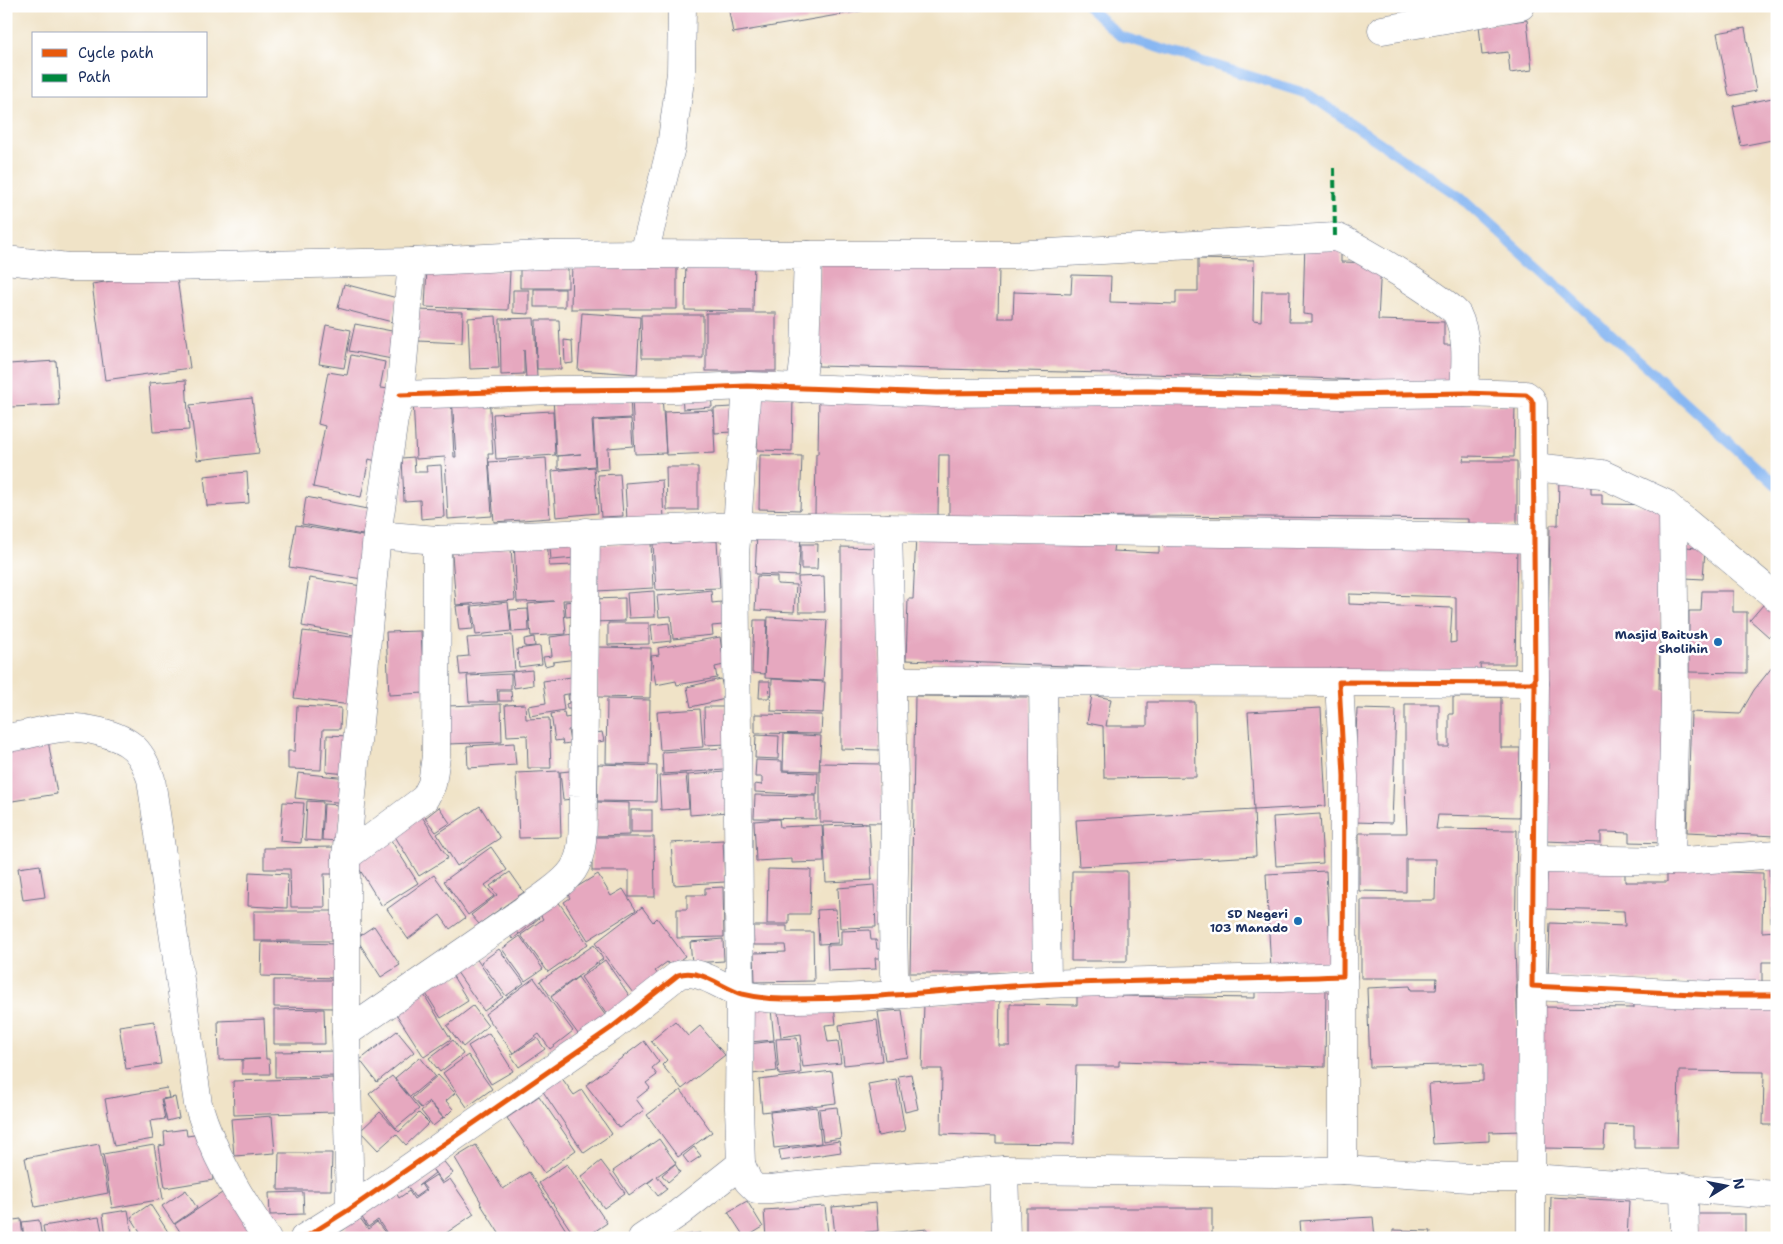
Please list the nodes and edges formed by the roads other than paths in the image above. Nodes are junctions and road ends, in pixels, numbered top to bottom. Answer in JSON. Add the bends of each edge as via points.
{"nodes":[{"id":1,"x":682,"y":6,"type":"edge"},
{"id":2,"x":1521,"y":6,"type":"edge"},
{"id":3,"x":1382,"y":30,"type":"dead end"},
{"id":4,"x":644,"y":254,"type":"junction"},
{"id":5,"x":808,"y":255,"type":"junction"},
{"id":6,"x":6,"y":260,"type":"edge"},
{"id":7,"x":412,"y":262,"type":"junction"},
{"id":8,"x":747,"y":386,"type":"junction"},
{"id":9,"x":801,"y":388,"type":"junction"},
{"id":10,"x":1464,"y":393,"type":"junction"},
{"id":11,"x":400,"y":395,"type":"junction"},
{"id":12,"x":1533,"y":467,"type":"junction"},
{"id":13,"x":1673,"y":511,"type":"junction"},
{"id":14,"x":737,"y":526,"type":"junction"},
{"id":15,"x":888,"y":528,"type":"junction"},
{"id":16,"x":586,"y":532,"type":"junction"},
{"id":17,"x":377,"y":535,"type":"junction"},
{"id":18,"x":1533,"y":539,"type":"junction"},
{"id":19,"x":437,"y":540,"type":"junction"},
{"id":20,"x":1777,"y":598,"type":"edge"},
{"id":21,"x":892,"y":681,"type":"junction"},
{"id":22,"x":1043,"y":682,"type":"junction"},
{"id":23,"x":1339,"y":682,"type":"junction"},
{"id":24,"x":1535,"y":684,"type":"junction"},
{"id":25,"x":6,"y":738,"type":"edge"},
{"id":26,"x":1777,"y":854,"type":"edge"},
{"id":27,"x":346,"y":857,"type":"junction"},
{"id":28,"x":1533,"y":859,"type":"junction"},
{"id":29,"x":1671,"y":861,"type":"junction"},
{"id":30,"x":1343,"y":976,"type":"junction"},
{"id":31,"x":1047,"y":984,"type":"junction"},
{"id":32,"x":1532,"y":986,"type":"junction"},
{"id":33,"x":740,"y":993,"type":"junction"},
{"id":34,"x":899,"y":994,"type":"junction"},
{"id":35,"x":1777,"y":995,"type":"edge"},
{"id":36,"x":346,"y":1033,"type":"junction"},
{"id":37,"x":741,"y":1164,"type":"junction"},
{"id":38,"x":1004,"y":1170,"type":"junction"},
{"id":39,"x":1343,"y":1170,"type":"junction"},
{"id":40,"x":1532,"y":1178,"type":"junction"},
{"id":41,"x":1684,"y":1188,"type":"junction"},
{"id":42,"x":1777,"y":1195,"type":"edge"},
{"id":43,"x":350,"y":1208,"type":"junction"},
{"id":44,"x":267,"y":1238,"type":"edge"},
{"id":45,"x":304,"y":1238,"type":"edge"},
{"id":46,"x":642,"y":1238,"type":"edge"},
{"id":47,"x":1006,"y":1238,"type":"edge"},
{"id":48,"x":1531,"y":1238,"type":"edge"},
{"id":49,"x":1685,"y":1238,"type":"edge"}],
"edges":[{"from":1,"to":4,"type":"street","via":[[681,73],[671,147]]},
{"from":2,"to":3,"type":"street"},
{"from":4,"to":5,"type":"street"},
{"from":4,"to":7,"type":"street","via":[[541,255]]},
{"from":5,"to":9,"type":"street"},
{"from":5,"to":10,"type":"street","via":[[1013,255],[1335,237],[1382,262],[1456,312],[1463,332],[1466,361]]},
{"from":6,"to":7,"type":"street","via":[[68,267]]},
{"from":7,"to":11,"type":"street"},
{"from":8,"to":9,"type":"street"},
{"from":8,"to":11,"type":"street"},
{"from":8,"to":14,"type":"street"},
{"from":9,"to":10,"type":"street","via":[[937,393]]},
{"from":10,"to":12,"type":"street","via":[[1526,395],[1531,399]]},
{"from":11,"to":17,"type":"street"},
{"from":12,"to":13,"type":"street","via":[[1602,474],[1664,503]]},
{"from":12,"to":18,"type":"street"},
{"from":13,"to":20,"type":"street"},
{"from":13,"to":29,"type":"street","via":[[1675,700]]},
{"from":14,"to":15,"type":"street"},
{"from":14,"to":16,"type":"street"},
{"from":14,"to":33,"type":"street"},
{"from":15,"to":18,"type":"street"},
{"from":15,"to":21,"type":"street"},
{"from":16,"to":19,"type":"street"},
{"from":16,"to":36,"type":"street","via":[[582,837],[574,869],[551,891]]},
{"from":17,"to":19,"type":"street"},
{"from":17,"to":27,"type":"street"},
{"from":18,"to":24,"type":"street"},
{"from":19,"to":27,"type":"street","via":[[436,756],[432,784],[426,798]]},
{"from":21,"to":22,"type":"street"},
{"from":21,"to":34,"type":"street","via":[[894,973]]},
{"from":22,"to":23,"type":"street"},
{"from":22,"to":31,"type":"street"},
{"from":23,"to":24,"type":"street"},
{"from":23,"to":30,"type":"street","via":[[1344,776]]},
{"from":24,"to":28,"type":"street"},
{"from":25,"to":44,"type":"street","via":[[60,728],[93,729],[133,748],[144,761],[152,779],[198,1104],[228,1178]]},
{"from":26,"to":29,"type":"street"},
{"from":27,"to":36,"type":"street"},
{"from":28,"to":29,"type":"street"},
{"from":28,"to":32,"type":"street"},
{"from":30,"to":31,"type":"street"},
{"from":30,"to":39,"type":"street"},
{"from":31,"to":34,"type":"street"},
{"from":32,"to":35,"type":"street"},
{"from":32,"to":40,"type":"street"},
{"from":33,"to":34,"type":"street","via":[[781,1000]]},
{"from":33,"to":37,"type":"street"},
{"from":33,"to":43,"type":"street","via":[[688,973],[678,976],[611,1028]]},
{"from":36,"to":43,"type":"street"},
{"from":37,"to":38,"type":"street","via":[[752,1185],[770,1189]]},
{"from":37,"to":46,"type":"street"},
{"from":38,"to":39,"type":"street","via":[[1276,1173]]},
{"from":38,"to":47,"type":"street"},
{"from":39,"to":40,"type":"street","via":[[1469,1178]]},
{"from":40,"to":41,"type":"street"},
{"from":40,"to":48,"type":"street"},
{"from":41,"to":42,"type":"street"},
{"from":41,"to":49,"type":"street"},
{"from":43,"to":45,"type":"street"}]}
